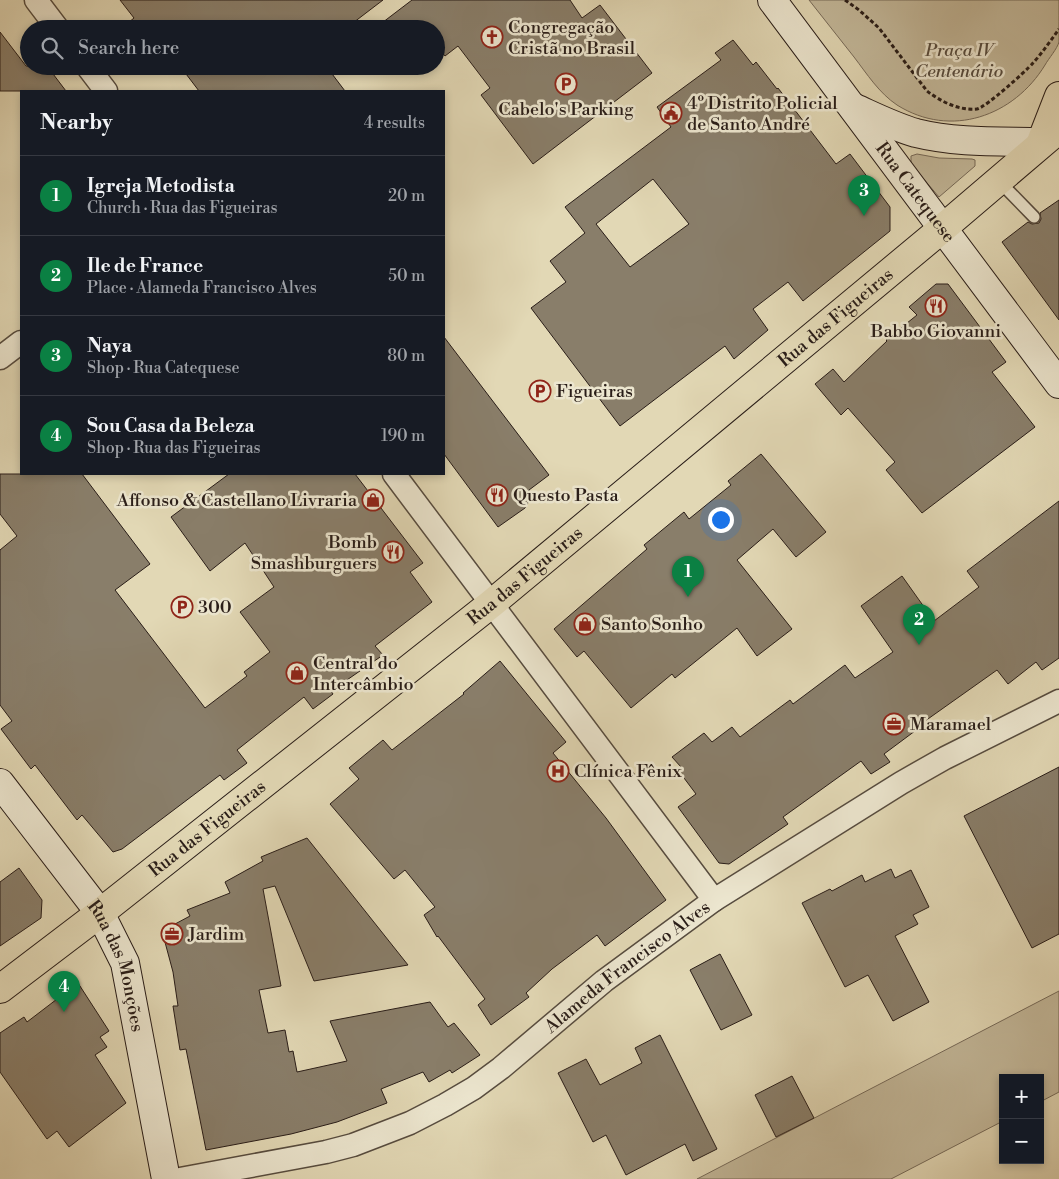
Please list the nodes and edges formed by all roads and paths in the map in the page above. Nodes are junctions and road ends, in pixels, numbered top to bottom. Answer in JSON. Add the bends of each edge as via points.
{"nodes":[{"id":1,"x":36,"y":0,"type":"edge"},
{"id":2,"x":772,"y":0,"type":"edge"},
{"id":3,"x":845,"y":0,"type":"edge"},
{"id":4,"x":51,"y":20,"type":"edge"},
{"id":5,"x":1059,"y":29,"type":"edge"},
{"id":6,"x":93,"y":75,"type":"edge"},
{"id":7,"x":105,"y":90,"type":"edge"},
{"id":8,"x":1059,"y":96,"type":"edge"},
{"id":9,"x":852,"y":107,"type":"junction"},
{"id":10,"x":1054,"y":134,"type":"edge"},
{"id":11,"x":998,"y":180,"type":"junction"},
{"id":12,"x":1034,"y":218,"type":"dead end"},
{"id":13,"x":943,"y":228,"type":"junction"},
{"id":14,"x":20,"y":343,"type":"edge"},
{"id":15,"x":0,"y":358,"type":"edge"},
{"id":16,"x":1059,"y":384,"type":"edge"},
{"id":17,"x":395,"y":475,"type":"edge"},
{"id":18,"x":492,"y":604,"type":"junction"},
{"id":19,"x":1059,"y":701,"type":"edge"},
{"id":20,"x":0,"y":783,"type":"edge"},
{"id":21,"x":714,"y":900,"type":"junction"},
{"id":22,"x":100,"y":913,"type":"junction"},
{"id":23,"x":0,"y":989,"type":"edge"},
{"id":24,"x":166,"y":1179,"type":"edge"},
{"id":25,"x":180,"y":1179,"type":"edge"}],
"edges":[{"from":1,"to":4,"type":"street"},
{"from":2,"to":9,"type":"main road","name":"Rua Catequese"},
{"from":3,"to":5,"type":"path","via":[[879,28],[927,91],[964,108],[979,109],[994,98],[1034,63]]},
{"from":6,"to":7,"type":"street"},
{"from":8,"to":10,"type":"main road"},
{"from":9,"to":10,"type":"main road","via":[[900,128],[929,136],[967,140]]},
{"from":9,"to":13,"type":"main road","name":"Rua Catequese"},
{"from":10,"to":11,"type":"main road","name":"Rua das Figueiras"},
{"from":11,"to":12,"type":"lane"},
{"from":11,"to":13,"type":"main road","name":"Rua das Figueiras"},
{"from":13,"to":16,"type":"main road","name":"Rua Catequese"},
{"from":13,"to":18,"type":"main road","name":"Rua das Figueiras"},
{"from":14,"to":15,"type":"street"},
{"from":17,"to":18,"type":"street"},
{"from":18,"to":21,"type":"street"},
{"from":18,"to":22,"type":"main road","name":"Rua das Figueiras"},
{"from":19,"to":21,"type":"street","name":"Alameda Francisco Alves","via":[[900,783]]},
{"from":20,"to":22,"type":"main road","name":"Rua das Monções"},
{"from":21,"to":25,"type":"street","name":"Alameda Francisco Alves","via":[[604,981],[474,1088],[410,1123],[326,1152]]},
{"from":22,"to":23,"type":"main road","name":"Rua das Figueiras"},
{"from":22,"to":24,"type":"main road","name":"Rua das Monções","via":[[125,963]]}]}
